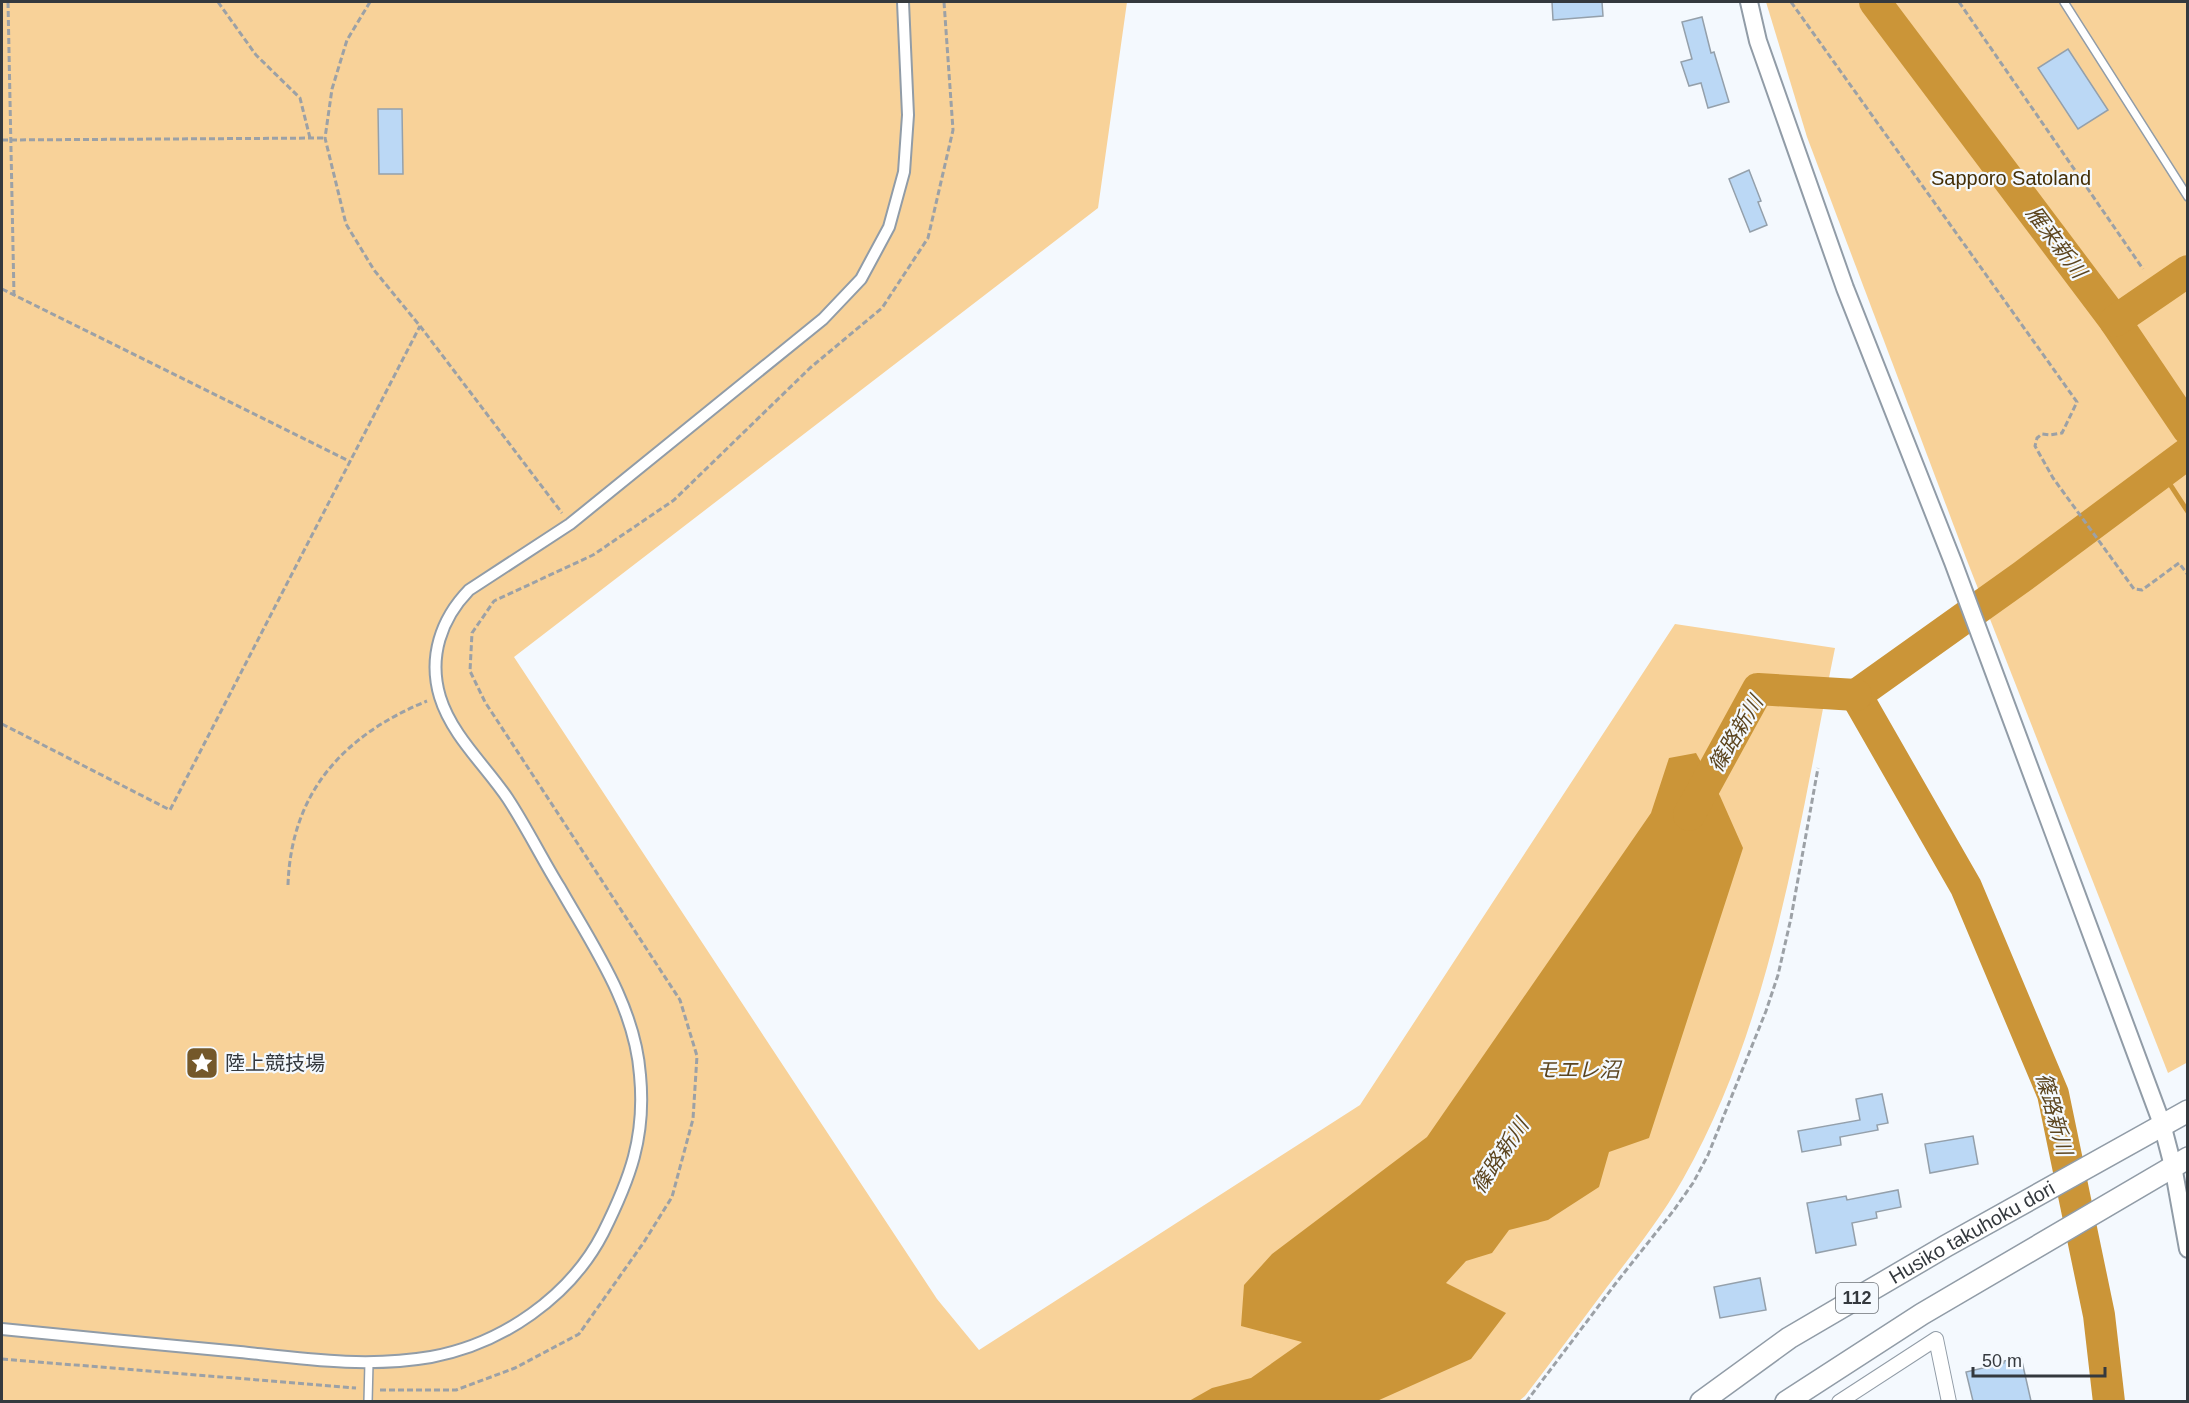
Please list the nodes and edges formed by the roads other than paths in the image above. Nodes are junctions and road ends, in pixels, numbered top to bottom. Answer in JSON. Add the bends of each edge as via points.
{"nodes":[{"id":1,"x":903,"y":2,"type":"edge"},
{"id":2,"x":1749,"y":2,"type":"edge"},
{"id":3,"x":2064,"y":2,"type":"edge"},
{"id":4,"x":2187,"y":197,"type":"edge"},
{"id":5,"x":2187,"y":1111,"type":"edge"},
{"id":6,"x":2162,"y":1124,"type":"junction"},
{"id":7,"x":2180,"y":1162,"type":"edge"},
{"id":8,"x":2187,"y":1249,"type":"edge"},
{"id":9,"x":2,"y":1329,"type":"edge"},
{"id":10,"x":369,"y":1363,"type":"junction"},
{"id":11,"x":368,"y":1401,"type":"edge"},
{"id":12,"x":1701,"y":1401,"type":"edge"},
{"id":13,"x":1786,"y":1401,"type":"edge"},
{"id":14,"x":1839,"y":1401,"type":"edge"},
{"id":15,"x":1948,"y":1401,"type":"edge"}],
"edges":[{"from":1,"to":10,"type":"street","via":[[908,115],[904,172],[889,227],[861,279],[823,319],[570,524],[469,590],[444,624],[436,670],[440,696],[450,719],[508,799],[612,978],[640,1073],[639,1132],[635,1161],[598,1242],[583,1265],[544,1304],[525,1320],[483,1341],[432,1357]]},
{"from":2,"to":6,"type":"street","via":[[1758,41],[1845,288],[1953,562]]},
{"from":3,"to":4,"type":"lane"},
{"from":5,"to":6,"type":"main road","name":"Husiko takuhoku dori","number":"112"},
{"from":6,"to":7,"type":"street"},
{"from":6,"to":12,"type":"main road","name":"Husiko takuhoku dori","number":"112","via":[[1789,1338]]},
{"from":7,"to":8,"type":"street"},
{"from":7,"to":13,"type":"main road","number":"112","via":[[1922,1314]]},
{"from":9,"to":10,"type":"street"},
{"from":10,"to":11,"type":"lane"},
{"from":14,"to":15,"type":"street","via":[[1936,1340]]}]}
